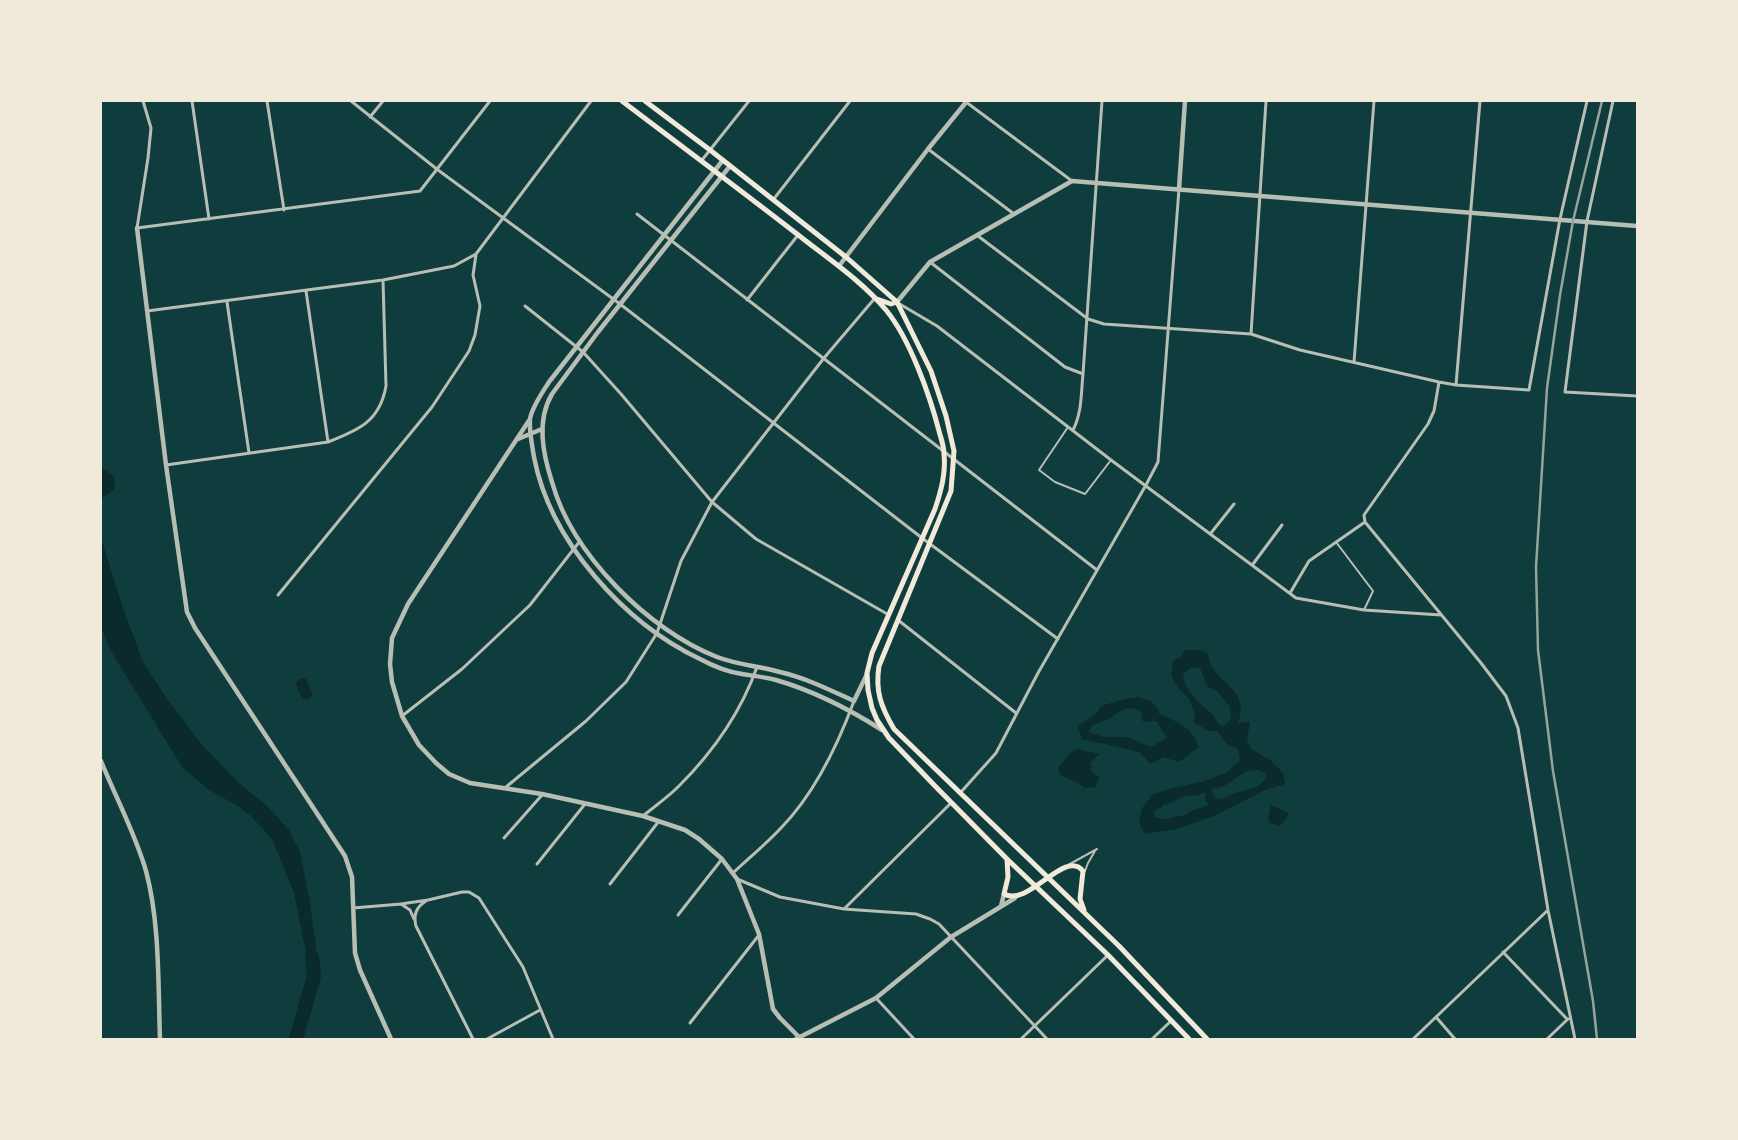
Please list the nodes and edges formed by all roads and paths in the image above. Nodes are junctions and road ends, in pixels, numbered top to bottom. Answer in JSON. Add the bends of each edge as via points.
{"nodes":[{"id":1,"x":143,"y":101,"type":"edge"},
{"id":2,"x":192,"y":101,"type":"edge"},
{"id":3,"x":267,"y":101,"type":"edge"},
{"id":4,"x":351,"y":101,"type":"edge"},
{"id":5,"x":383,"y":101,"type":"edge"},
{"id":6,"x":490,"y":101,"type":"edge"},
{"id":7,"x":591,"y":101,"type":"edge"},
{"id":8,"x":622,"y":101,"type":"edge"},
{"id":9,"x":645,"y":101,"type":"edge"},
{"id":10,"x":749,"y":101,"type":"edge"},
{"id":11,"x":850,"y":101,"type":"edge"},
{"id":12,"x":1102,"y":101,"type":"edge"},
{"id":13,"x":1184,"y":101,"type":"edge"},
{"id":14,"x":1266,"y":101,"type":"edge"},
{"id":15,"x":1374,"y":101,"type":"edge"},
{"id":16,"x":1480,"y":101,"type":"edge"},
{"id":17,"x":1587,"y":101,"type":"edge"},
{"id":18,"x":1613,"y":101,"type":"edge"},
{"id":19,"x":966,"y":102,"type":"edge"},
{"id":20,"x":370,"y":118,"type":"junction"},
{"id":21,"x":928,"y":149,"type":"junction"},
{"id":22,"x":710,"y":150,"type":"junction"},
{"id":23,"x":702,"y":160,"type":"junction"},
{"id":24,"x":722,"y":160,"type":"junction"},
{"id":25,"x":730,"y":166,"type":"junction"},
{"id":26,"x":438,"y":170,"type":"junction"},
{"id":27,"x":715,"y":170,"type":"junction"},
{"id":28,"x":722,"y":176,"type":"junction"},
{"id":29,"x":1072,"y":181,"type":"junction"},
{"id":30,"x":1096,"y":183,"type":"junction"},
{"id":31,"x":1179,"y":190,"type":"junction"},
{"id":32,"x":1261,"y":196,"type":"junction"},
{"id":33,"x":773,"y":200,"type":"junction"},
{"id":34,"x":1366,"y":204,"type":"junction"},
{"id":35,"x":284,"y":210,"type":"junction"},
{"id":36,"x":1471,"y":212,"type":"junction"},
{"id":37,"x":637,"y":214,"type":"dead end"},
{"id":38,"x":1014,"y":214,"type":"junction"},
{"id":39,"x":504,"y":217,"type":"junction"},
{"id":40,"x":209,"y":219,"type":"junction"},
{"id":41,"x":1560,"y":219,"type":"junction"},
{"id":42,"x":1587,"y":222,"type":"junction"},
{"id":43,"x":1637,"y":226,"type":"edge"},
{"id":44,"x":137,"y":228,"type":"junction"},
{"id":45,"x":664,"y":235,"type":"junction"},
{"id":46,"x":798,"y":235,"type":"junction"},
{"id":47,"x":978,"y":236,"type":"junction"},
{"id":48,"x":671,"y":240,"type":"junction"},
{"id":49,"x":476,"y":254,"type":"junction"},
{"id":50,"x":846,"y":257,"type":"junction"},
{"id":51,"x":930,"y":262,"type":"junction"},
{"id":52,"x":839,"y":266,"type":"junction"},
{"id":53,"x":383,"y":280,"type":"junction"},
{"id":54,"x":306,"y":291,"type":"junction"},
{"id":55,"x":875,"y":298,"type":"junction"},
{"id":56,"x":614,"y":299,"type":"junction"},
{"id":57,"x":747,"y":300,"type":"junction"},
{"id":58,"x":227,"y":302,"type":"junction"},
{"id":59,"x":897,"y":302,"type":"junction"},
{"id":60,"x":620,"y":304,"type":"junction"},
{"id":61,"x":525,"y":306,"type":"dead end"},
{"id":62,"x":147,"y":311,"type":"junction"},
{"id":63,"x":1088,"y":319,"type":"junction"},
{"id":64,"x":1168,"y":329,"type":"junction"},
{"id":65,"x":1251,"y":334,"type":"junction"},
{"id":66,"x":576,"y":347,"type":"junction"},
{"id":67,"x":583,"y":352,"type":"junction"},
{"id":68,"x":824,"y":358,"type":"junction"},
{"id":69,"x":1354,"y":362,"type":"junction"},
{"id":70,"x":1083,"y":374,"type":"junction"},
{"id":71,"x":1439,"y":382,"type":"junction"},
{"id":72,"x":1456,"y":385,"type":"junction"},
{"id":73,"x":1637,"y":396,"type":"edge"},
{"id":74,"x":530,"y":419,"type":"junction"},
{"id":75,"x":773,"y":423,"type":"junction"},
{"id":76,"x":1069,"y":426,"type":"junction"},
{"id":77,"x":542,"y":429,"type":"junction"},
{"id":78,"x":1073,"y":430,"type":"junction"},
{"id":79,"x":531,"y":434,"type":"junction"},
{"id":80,"x":517,"y":439,"type":"junction"},
{"id":81,"x":328,"y":442,"type":"junction"},
{"id":82,"x":944,"y":453,"type":"junction"},
{"id":83,"x":249,"y":454,"type":"junction"},
{"id":84,"x":954,"y":460,"type":"junction"},
{"id":85,"x":1111,"y":460,"type":"junction"},
{"id":86,"x":166,"y":465,"type":"junction"},
{"id":87,"x":1146,"y":485,"type":"junction"},
{"id":88,"x":555,"y":493,"type":"junction"},
{"id":89,"x":544,"y":496,"type":"junction"},
{"id":90,"x":712,"y":502,"type":"junction"},
{"id":91,"x":1234,"y":504,"type":"dead end"},
{"id":92,"x":1365,"y":522,"type":"junction"},
{"id":93,"x":1282,"y":525,"type":"dead end"},
{"id":94,"x":1211,"y":533,"type":"junction"},
{"id":95,"x":922,"y":538,"type":"junction"},
{"id":96,"x":580,"y":541,"type":"junction"},
{"id":97,"x":1336,"y":542,"type":"junction"},
{"id":98,"x":930,"y":544,"type":"junction"},
{"id":99,"x":574,"y":549,"type":"junction"},
{"id":100,"x":1253,"y":564,"type":"junction"},
{"id":101,"x":1097,"y":570,"type":"junction"},
{"id":102,"x":620,"y":589,"type":"junction"},
{"id":103,"x":1290,"y":592,"type":"junction"},
{"id":104,"x":278,"y":595,"type":"dead end"},
{"id":105,"x":614,"y":596,"type":"junction"},
{"id":106,"x":1364,"y":610,"type":"junction"},
{"id":107,"x":888,"y":615,"type":"junction"},
{"id":108,"x":1441,"y":615,"type":"junction"},
{"id":109,"x":898,"y":620,"type":"junction"},
{"id":110,"x":661,"y":625,"type":"junction"},
{"id":111,"x":657,"y":633,"type":"junction"},
{"id":112,"x":1058,"y":639,"type":"junction"},
{"id":113,"x":710,"y":654,"type":"junction"},
{"id":114,"x":705,"y":662,"type":"junction"},
{"id":115,"x":757,"y":667,"type":"junction"},
{"id":116,"x":867,"y":672,"type":"junction"},
{"id":117,"x":754,"y":676,"type":"junction"},
{"id":118,"x":812,"y":682,"type":"junction"},
{"id":119,"x":809,"y":692,"type":"junction"},
{"id":120,"x":854,"y":701,"type":"junction"},
{"id":121,"x":851,"y":710,"type":"junction"},
{"id":122,"x":1016,"y":713,"type":"junction"},
{"id":123,"x":402,"y":716,"type":"junction"},
{"id":124,"x":882,"y":730,"type":"junction"},
{"id":125,"x":101,"y":761,"type":"edge"},
{"id":126,"x":506,"y":787,"type":"junction"},
{"id":127,"x":961,"y":792,"type":"junction"},
{"id":128,"x":542,"y":794,"type":"junction"},
{"id":129,"x":951,"y":802,"type":"junction"},
{"id":130,"x":585,"y":804,"type":"junction"},
{"id":131,"x":643,"y":816,"type":"junction"},
{"id":132,"x":659,"y":821,"type":"junction"},
{"id":133,"x":504,"y":838,"type":"dead end"},
{"id":134,"x":722,"y":858,"type":"junction"},
{"id":135,"x":1007,"y":859,"type":"junction"},
{"id":136,"x":537,"y":864,"type":"dead end"},
{"id":137,"x":1065,"y":867,"type":"junction"},
{"id":138,"x":733,"y":873,"type":"junction"},
{"id":139,"x":1047,"y":878,"type":"junction"},
{"id":140,"x":1083,"y":878,"type":"junction"},
{"id":141,"x":737,"y":879,"type":"junction"},
{"id":142,"x":610,"y":884,"type":"dead end"},
{"id":143,"x":1037,"y":886,"type":"junction"},
{"id":144,"x":1004,"y":894,"type":"junction"},
{"id":145,"x":1015,"y":898,"type":"junction"},
{"id":146,"x":428,"y":900,"type":"junction"},
{"id":147,"x":401,"y":904,"type":"junction"},
{"id":148,"x":1001,"y":906,"type":"junction"},
{"id":149,"x":352,"y":908,"type":"junction"},
{"id":150,"x":844,"y":909,"type":"junction"},
{"id":151,"x":1548,"y":910,"type":"junction"},
{"id":152,"x":678,"y":915,"type":"dead end"},
{"id":153,"x":1086,"y":915,"type":"junction"},
{"id":154,"x":414,"y":919,"type":"junction"},
{"id":155,"x":759,"y":934,"type":"junction"},
{"id":156,"x":951,"y":937,"type":"junction"},
{"id":157,"x":1504,"y":952,"type":"junction"},
{"id":158,"x":1108,"y":956,"type":"junction"},
{"id":159,"x":876,"y":998,"type":"junction"},
{"id":160,"x":540,"y":1010,"type":"junction"},
{"id":161,"x":1436,"y":1017,"type":"junction"},
{"id":162,"x":1569,"y":1018,"type":"junction"},
{"id":163,"x":1171,"y":1021,"type":"junction"},
{"id":164,"x":690,"y":1023,"type":"dead end"},
{"id":165,"x":1035,"y":1025,"type":"junction"},
{"id":166,"x":798,"y":1038,"type":"edge"},
{"id":167,"x":160,"y":1039,"type":"edge"},
{"id":168,"x":391,"y":1039,"type":"edge"},
{"id":169,"x":473,"y":1039,"type":"edge"},
{"id":170,"x":487,"y":1039,"type":"edge"},
{"id":171,"x":553,"y":1039,"type":"edge"},
{"id":172,"x":914,"y":1039,"type":"edge"},
{"id":173,"x":1021,"y":1039,"type":"edge"},
{"id":174,"x":1047,"y":1039,"type":"edge"},
{"id":175,"x":1152,"y":1039,"type":"edge"},
{"id":176,"x":1189,"y":1039,"type":"edge"},
{"id":177,"x":1208,"y":1039,"type":"edge"},
{"id":178,"x":1413,"y":1039,"type":"edge"},
{"id":179,"x":1455,"y":1039,"type":"edge"},
{"id":180,"x":1547,"y":1039,"type":"edge"},
{"id":181,"x":1575,"y":1039,"type":"edge"}],
"edges":[{"from":1,"to":44,"type":"street","via":[[151,128]]},
{"from":2,"to":40,"type":"street"},
{"from":3,"to":35,"type":"street"},
{"from":4,"to":20,"type":"street"},
{"from":5,"to":20,"type":"street"},
{"from":6,"to":26,"type":"street"},
{"from":7,"to":39,"type":"street"},
{"from":8,"to":23,"type":"main road"},
{"from":9,"to":22,"type":"main road"},
{"from":10,"to":22,"type":"street"},
{"from":11,"to":33,"type":"street"},
{"from":12,"to":30,"type":"street"},
{"from":13,"to":31,"type":"street"},
{"from":14,"to":32,"type":"street"},
{"from":15,"to":34,"type":"street"},
{"from":16,"to":36,"type":"street"},
{"from":17,"to":41,"type":"street"},
{"from":18,"to":42,"type":"street"},
{"from":19,"to":21,"type":"street"},
{"from":19,"to":29,"type":"street"},
{"from":20,"to":26,"type":"street"},
{"from":21,"to":38,"type":"street"},
{"from":21,"to":50,"type":"street"},
{"from":22,"to":23,"type":"street"},
{"from":22,"to":24,"type":"main road"},
{"from":23,"to":27,"type":"main road"},
{"from":24,"to":25,"type":"main road"},
{"from":24,"to":27,"type":"street"},
{"from":25,"to":28,"type":"street"},
{"from":25,"to":33,"type":"main road"},
{"from":26,"to":35,"type":"street","via":[[420,191]]},
{"from":26,"to":39,"type":"street"},
{"from":27,"to":28,"type":"main road"},
{"from":27,"to":45,"type":"street"},
{"from":28,"to":46,"type":"main road"},
{"from":28,"to":48,"type":"street"},
{"from":29,"to":30,"type":"street"},
{"from":29,"to":38,"type":"street"},
{"from":30,"to":31,"type":"street"},
{"from":30,"to":63,"type":"street"},
{"from":31,"to":32,"type":"street"},
{"from":31,"to":64,"type":"street"},
{"from":32,"to":34,"type":"street"},
{"from":32,"to":65,"type":"street"},
{"from":33,"to":50,"type":"main road"},
{"from":34,"to":36,"type":"street"},
{"from":34,"to":69,"type":"street"},
{"from":35,"to":40,"type":"street"},
{"from":36,"to":41,"type":"street"},
{"from":36,"to":72,"type":"street"},
{"from":37,"to":45,"type":"street"},
{"from":38,"to":47,"type":"street"},
{"from":39,"to":49,"type":"street"},
{"from":39,"to":56,"type":"street"},
{"from":40,"to":44,"type":"street"},
{"from":41,"to":42,"type":"street"},
{"from":41,"to":72,"type":"street","via":[[1529,390]]},
{"from":42,"to":43,"type":"street"},
{"from":42,"to":73,"type":"street","via":[[1565,392]]},
{"from":44,"to":62,"type":"street"},
{"from":45,"to":48,"type":"street"},
{"from":45,"to":56,"type":"street"},
{"from":46,"to":52,"type":"main road"},
{"from":46,"to":57,"type":"street"},
{"from":47,"to":51,"type":"street"},
{"from":47,"to":63,"type":"street"},
{"from":48,"to":57,"type":"street"},
{"from":48,"to":60,"type":"street"},
{"from":49,"to":53,"type":"street","via":[[454,266]]},
{"from":49,"to":104,"type":"street","via":[[473,275],[480,306],[469,351],[432,407]]},
{"from":50,"to":52,"type":"street"},
{"from":50,"to":59,"type":"main road"},
{"from":51,"to":59,"type":"street"},
{"from":51,"to":70,"type":"street","via":[[1065,367]]},
{"from":52,"to":55,"type":"main road"},
{"from":53,"to":54,"type":"street"},
{"from":53,"to":81,"type":"street","via":[[384,398],[378,412],[366,424]]},
{"from":54,"to":58,"type":"street"},
{"from":54,"to":81,"type":"street"},
{"from":55,"to":59,"type":"main road","via":[[891,304]]},
{"from":55,"to":68,"type":"street"},
{"from":55,"to":82,"type":"main road","via":[[887,312],[913,357],[930,400]]},
{"from":56,"to":60,"type":"street"},
{"from":56,"to":66,"type":"street"},
{"from":57,"to":68,"type":"street"},
{"from":58,"to":62,"type":"street"},
{"from":58,"to":83,"type":"street"},
{"from":59,"to":76,"type":"street","via":[[937,326]]},
{"from":59,"to":84,"type":"main road","via":[[931,371],[952,439]]},
{"from":60,"to":67,"type":"street"},
{"from":60,"to":75,"type":"street"},
{"from":61,"to":66,"type":"street"},
{"from":62,"to":86,"type":"street"},
{"from":63,"to":64,"type":"street","via":[[1104,324]]},
{"from":63,"to":70,"type":"street"},
{"from":64,"to":65,"type":"street"},
{"from":64,"to":87,"type":"street","via":[[1158,462]]},
{"from":65,"to":69,"type":"street","via":[[1300,350]]},
{"from":66,"to":67,"type":"street"},
{"from":66,"to":74,"type":"street","via":[[549,382]]},
{"from":67,"to":77,"type":"street","via":[[548,401]]},
{"from":67,"to":90,"type":"street"},
{"from":68,"to":75,"type":"street"},
{"from":68,"to":82,"type":"street"},
{"from":69,"to":71,"type":"street"},
{"from":70,"to":78,"type":"street","via":[[1080,410]]},
{"from":71,"to":72,"type":"street"},
{"from":71,"to":92,"type":"street","via":[[1434,411],[1428,424],[1364,515]]},
{"from":74,"to":79,"type":"street"},
{"from":74,"to":80,"type":"street"},
{"from":75,"to":90,"type":"street"},
{"from":75,"to":95,"type":"street"},
{"from":76,"to":78,"type":"street"},
{"from":76,"to":85,"type":"lane","via":[[1039,470],[1055,482],[1085,494]]},
{"from":77,"to":79,"type":"street"},
{"from":77,"to":88,"type":"street"},
{"from":78,"to":85,"type":"street"},
{"from":79,"to":80,"type":"street"},
{"from":79,"to":89,"type":"street"},
{"from":80,"to":123,"type":"street","via":[[408,604],[392,638],[392,682]]},
{"from":81,"to":83,"type":"street"},
{"from":82,"to":84,"type":"street"},
{"from":82,"to":95,"type":"main road","via":[[941,493]]},
{"from":83,"to":86,"type":"street"},
{"from":84,"to":98,"type":"main road","via":[[951,491]]},
{"from":84,"to":101,"type":"street"},
{"from":85,"to":87,"type":"street"},
{"from":86,"to":149,"type":"street","via":[[187,612],[345,856],[352,877]]},
{"from":87,"to":94,"type":"street"},
{"from":87,"to":101,"type":"street"},
{"from":88,"to":89,"type":"street"},
{"from":88,"to":96,"type":"street","via":[[563,514]]},
{"from":89,"to":99,"type":"street"},
{"from":90,"to":107,"type":"street","via":[[756,539]]},
{"from":90,"to":110,"type":"street","via":[[681,561]]},
{"from":91,"to":94,"type":"street"},
{"from":92,"to":97,"type":"street"},
{"from":92,"to":108,"type":"street"},
{"from":93,"to":100,"type":"street"},
{"from":94,"to":100,"type":"street"},
{"from":95,"to":98,"type":"street"},
{"from":95,"to":107,"type":"main road"},
{"from":96,"to":99,"type":"street"},
{"from":96,"to":102,"type":"street","via":[[595,563]]},
{"from":97,"to":103,"type":"street","via":[[1309,561]]},
{"from":97,"to":106,"type":"lane","via":[[1373,591]]},
{"from":98,"to":109,"type":"main road"},
{"from":98,"to":112,"type":"street"},
{"from":99,"to":105,"type":"street"},
{"from":99,"to":123,"type":"street","via":[[530,605],[462,669]]},
{"from":100,"to":103,"type":"street"},
{"from":101,"to":112,"type":"street"},
{"from":102,"to":105,"type":"street"},
{"from":102,"to":110,"type":"street"},
{"from":103,"to":106,"type":"street","via":[[1304,600]]},
{"from":105,"to":111,"type":"street"},
{"from":106,"to":108,"type":"street"},
{"from":107,"to":116,"type":"main road"},
{"from":108,"to":151,"type":"street","via":[[1506,696],[1513,713]]},
{"from":109,"to":122,"type":"street"},
{"from":109,"to":127,"type":"main road","via":[[879,666],[877,686],[880,700],[894,729]]},
{"from":110,"to":111,"type":"street"},
{"from":110,"to":113,"type":"street"},
{"from":111,"to":114,"type":"street"},
{"from":111,"to":126,"type":"street","via":[[626,682],[586,721]]},
{"from":112,"to":122,"type":"street"},
{"from":113,"to":114,"type":"street"},
{"from":113,"to":115,"type":"street"},
{"from":114,"to":117,"type":"street"},
{"from":115,"to":117,"type":"street"},
{"from":115,"to":118,"type":"street"},
{"from":116,"to":120,"type":"street"},
{"from":116,"to":124,"type":"main road","via":[[870,700]]},
{"from":117,"to":119,"type":"street"},
{"from":117,"to":131,"type":"street","via":[[723,735],[679,786]]},
{"from":118,"to":119,"type":"street"},
{"from":118,"to":120,"type":"street"},
{"from":119,"to":121,"type":"street"},
{"from":120,"to":121,"type":"street"},
{"from":121,"to":124,"type":"street"},
{"from":121,"to":138,"type":"street","via":[[808,796],[782,827]]},
{"from":122,"to":127,"type":"street","via":[[992,759]]},
{"from":123,"to":126,"type":"street","via":[[419,745],[449,774],[470,783]]},
{"from":124,"to":129,"type":"main road"},
{"from":125,"to":167,"type":"street","via":[[131,828],[146,872],[156,952]]},
{"from":126,"to":128,"type":"street"},
{"from":127,"to":139,"type":"main road"},
{"from":128,"to":130,"type":"street"},
{"from":128,"to":133,"type":"street"},
{"from":129,"to":135,"type":"main road"},
{"from":129,"to":150,"type":"street"},
{"from":130,"to":131,"type":"street"},
{"from":130,"to":136,"type":"street"},
{"from":131,"to":132,"type":"street"},
{"from":132,"to":134,"type":"street","via":[[692,835]]},
{"from":132,"to":142,"type":"street"},
{"from":134,"to":138,"type":"street"},
{"from":134,"to":152,"type":"street"},
{"from":135,"to":143,"type":"main road"},
{"from":135,"to":144,"type":"main road","via":[[1008,877]]},
{"from":137,"to":139,"type":"main road"},
{"from":137,"to":140,"type":"main road","via":[[1080,867]]},
{"from":137,"to":140,"type":"lane","via":[[1097,849]]},
{"from":138,"to":141,"type":"street"},
{"from":139,"to":143,"type":"main road"},
{"from":139,"to":153,"type":"main road"},
{"from":140,"to":153,"type":"main road","via":[[1080,899]]},
{"from":141,"to":150,"type":"street","via":[[780,897]]},
{"from":141,"to":155,"type":"street"},
{"from":143,"to":145,"type":"main road"},
{"from":143,"to":158,"type":"main road"},
{"from":144,"to":145,"type":"main road"},
{"from":144,"to":148,"type":"street"},
{"from":145,"to":148,"type":"street"},
{"from":146,"to":147,"type":"street"},
{"from":146,"to":154,"type":"street","via":[[417,909]]},
{"from":146,"to":160,"type":"street","via":[[462,892],[480,898],[523,967]]},
{"from":147,"to":149,"type":"street"},
{"from":147,"to":154,"type":"street","via":[[410,910]]},
{"from":148,"to":156,"type":"street"},
{"from":149,"to":168,"type":"street","via":[[355,953],[360,970]]},
{"from":150,"to":156,"type":"street","via":[[916,914],[940,924]]},
{"from":151,"to":157,"type":"street"},
{"from":151,"to":162,"type":"street"},
{"from":153,"to":177,"type":"main road"},
{"from":154,"to":169,"type":"street"},
{"from":155,"to":164,"type":"street"},
{"from":155,"to":166,"type":"street","via":[[773,1009]]},
{"from":156,"to":159,"type":"street"},
{"from":156,"to":165,"type":"street"},
{"from":157,"to":161,"type":"street"},
{"from":157,"to":162,"type":"street"},
{"from":158,"to":163,"type":"main road"},
{"from":158,"to":165,"type":"street"},
{"from":159,"to":166,"type":"street"},
{"from":159,"to":172,"type":"street"},
{"from":160,"to":170,"type":"street"},
{"from":160,"to":171,"type":"street"},
{"from":161,"to":178,"type":"street"},
{"from":161,"to":179,"type":"street"},
{"from":162,"to":180,"type":"street"},
{"from":162,"to":181,"type":"street"},
{"from":163,"to":175,"type":"street"},
{"from":163,"to":176,"type":"main road"},
{"from":165,"to":173,"type":"street"},
{"from":165,"to":174,"type":"street"}]}
